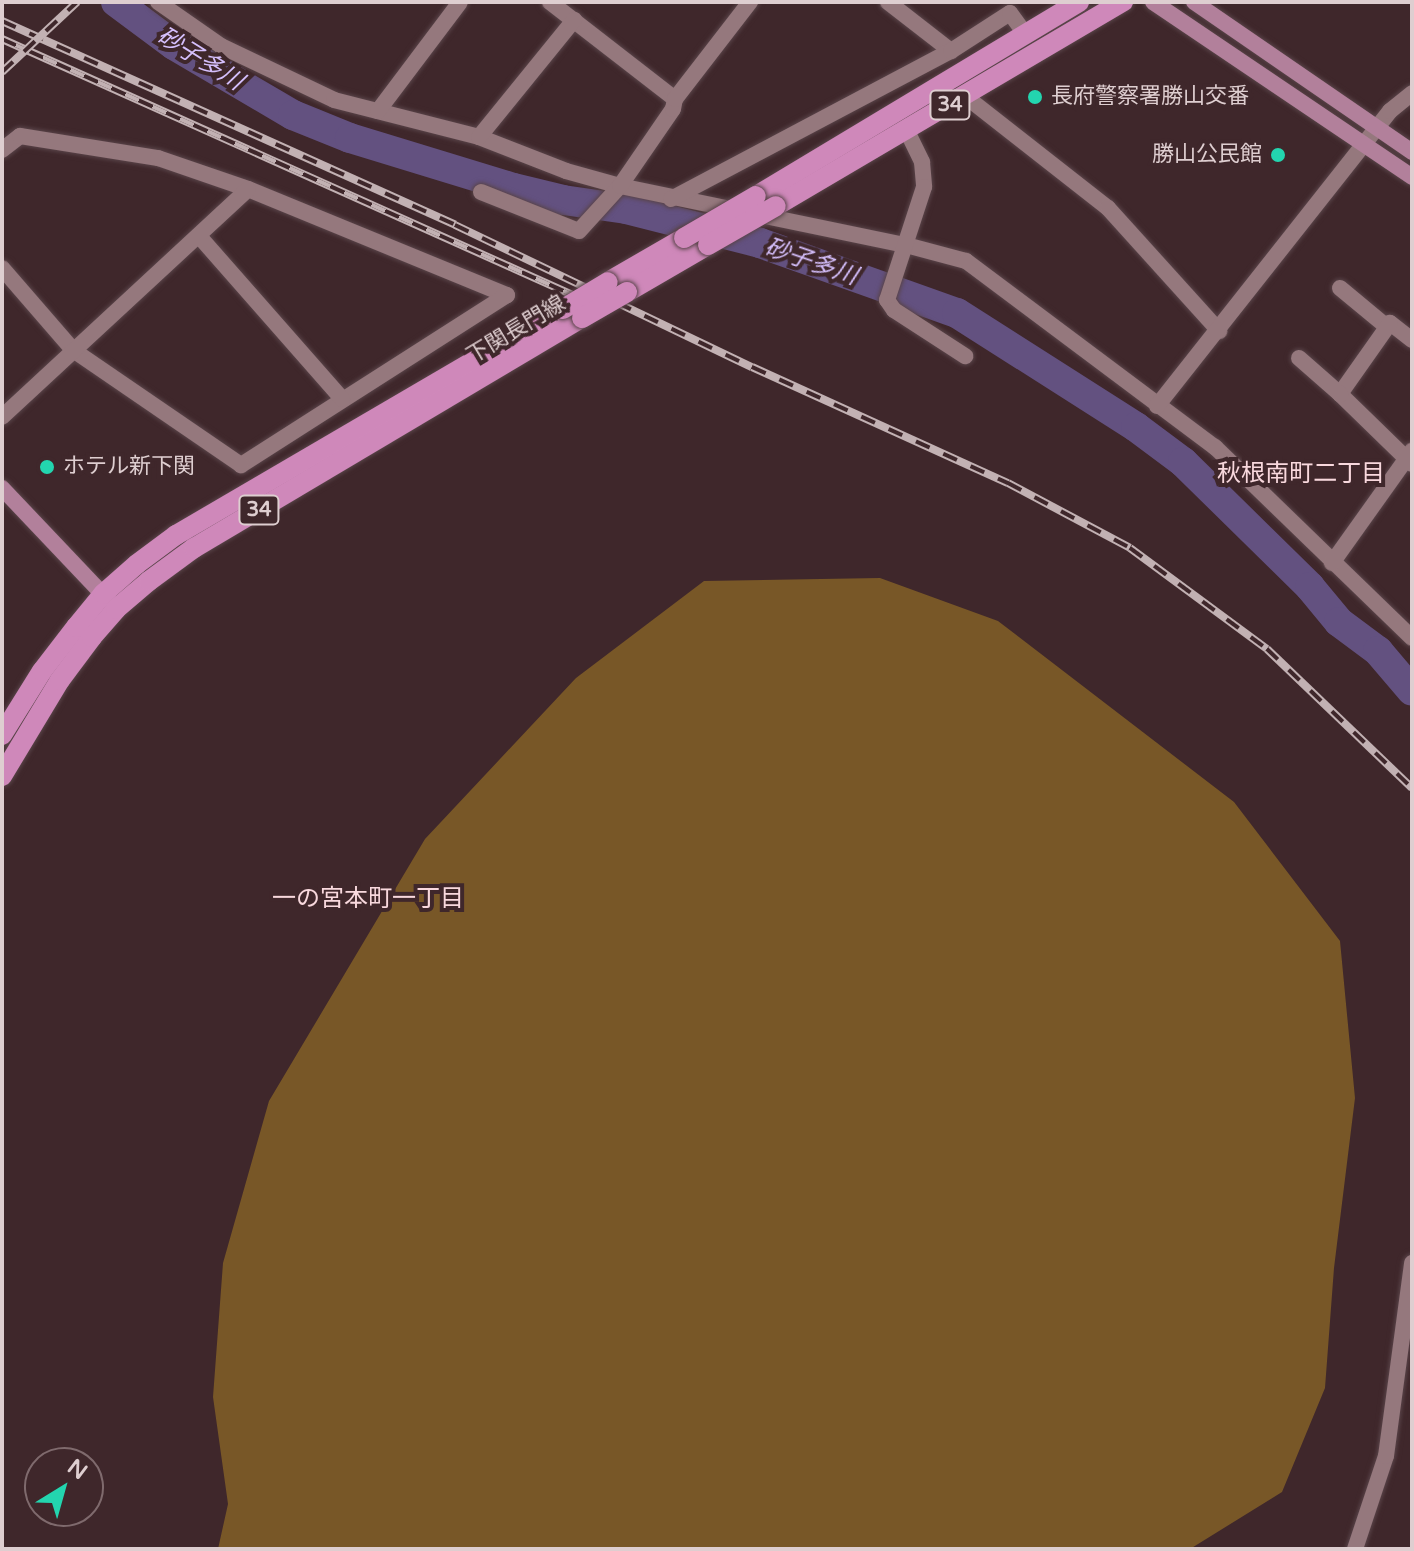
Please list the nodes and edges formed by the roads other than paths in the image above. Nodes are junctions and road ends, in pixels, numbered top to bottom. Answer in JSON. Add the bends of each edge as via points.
{"nodes":[{"id":1,"x":158,"y":2,"type":"edge"},
{"id":2,"x":460,"y":2,"type":"edge"},
{"id":3,"x":550,"y":2,"type":"edge"},
{"id":4,"x":750,"y":2,"type":"edge"},
{"id":5,"x":888,"y":2,"type":"edge"},
{"id":6,"x":1079,"y":2,"type":"edge"},
{"id":7,"x":1123,"y":2,"type":"edge"},
{"id":8,"x":1153,"y":2,"type":"edge"},
{"id":9,"x":1194,"y":2,"type":"edge"},
{"id":10,"x":574,"y":20,"type":"junction"},
{"id":11,"x":1025,"y":34,"type":"junction"},
{"id":12,"x":951,"y":51,"type":"junction"},
{"id":13,"x":1412,"y":93,"type":"edge"},
{"id":14,"x":965,"y":96,"type":"junction"},
{"id":15,"x":675,"y":99,"type":"junction"},
{"id":16,"x":378,"y":111,"type":"junction"},
{"id":17,"x":1377,"y":128,"type":"junction"},
{"id":18,"x":906,"y":129,"type":"junction"},
{"id":19,"x":479,"y":137,"type":"junction"},
{"id":20,"x":1366,"y":145,"type":"junction"},
{"id":21,"x":2,"y":150,"type":"edge"},
{"id":22,"x":1412,"y":152,"type":"edge"},
{"id":23,"x":1412,"y":177,"type":"edge"},
{"id":24,"x":248,"y":189,"type":"junction"},
{"id":25,"x":615,"y":190,"type":"junction"},
{"id":26,"x":481,"y":192,"type":"dead end"},
{"id":27,"x":671,"y":199,"type":"junction"},
{"id":28,"x":199,"y":236,"type":"junction"},
{"id":29,"x":906,"y":245,"type":"junction"},
{"id":30,"x":2,"y":268,"type":"edge"},
{"id":31,"x":1340,"y":288,"type":"dead end"},
{"id":32,"x":1387,"y":327,"type":"junction"},
{"id":33,"x":1219,"y":331,"type":"junction"},
{"id":34,"x":1412,"y":340,"type":"edge"},
{"id":35,"x":73,"y":350,"type":"junction"},
{"id":36,"x":965,"y":356,"type":"dead end"},
{"id":37,"x":1299,"y":358,"type":"dead end"},
{"id":38,"x":1340,"y":394,"type":"junction"},
{"id":39,"x":342,"y":399,"type":"junction"},
{"id":40,"x":1157,"y":406,"type":"junction"},
{"id":41,"x":2,"y":417,"type":"edge"},
{"id":42,"x":1410,"y":458,"type":"edge"},
{"id":43,"x":2,"y":488,"type":"edge"},
{"id":44,"x":1332,"y":563,"type":"junction"},
{"id":45,"x":109,"y":602,"type":"junction"},
{"id":46,"x":1412,"y":638,"type":"edge"},
{"id":47,"x":3,"y":732,"type":"edge"},
{"id":48,"x":21,"y":745,"type":"junction"},
{"id":49,"x":2,"y":776,"type":"edge"},
{"id":50,"x":1412,"y":1263,"type":"edge"},
{"id":51,"x":1355,"y":1549,"type":"edge"}],
"edges":[{"from":1,"to":16,"type":"street","via":[[268,71],[334,100]]},
{"from":2,"to":16,"type":"street"},
{"from":3,"to":10,"type":"street"},
{"from":4,"to":15,"type":"street"},
{"from":5,"to":12,"type":"street"},
{"from":6,"to":11,"type":"main road","name":"下関長門線","number":"34"},
{"from":7,"to":14,"type":"main road","name":"下関長門線","number":"34"},
{"from":8,"to":20,"type":"main road"},
{"from":9,"to":17,"type":"main road"},
{"from":10,"to":15,"type":"street"},
{"from":10,"to":19,"type":"street"},
{"from":11,"to":12,"type":"street","via":[[1010,13]]},
{"from":11,"to":45,"type":"main road","name":"下関長門線","number":"34","bridge":true,"via":[[176,535]]},
{"from":12,"to":27,"type":"street"},
{"from":13,"to":17,"type":"street"},
{"from":14,"to":18,"type":"main road","name":"下関長門線","number":"34"},
{"from":14,"to":33,"type":"street","via":[[1108,208]]},
{"from":15,"to":25,"type":"street"},
{"from":16,"to":19,"type":"street"},
{"from":17,"to":20,"type":"street"},
{"from":17,"to":22,"type":"main road"},
{"from":18,"to":29,"type":"street","via":[[922,162],[924,187]]},
{"from":18,"to":45,"type":"main road","name":"下関長門線","number":"34","bridge":true},
{"from":19,"to":25,"type":"street"},
{"from":20,"to":23,"type":"main road"},
{"from":20,"to":33,"type":"street"},
{"from":21,"to":24,"type":"street","via":[[20,136],[158,158]]},
{"from":24,"to":28,"type":"street"},
{"from":24,"to":39,"type":"street","via":[[507,295]]},
{"from":25,"to":26,"type":"street","via":[[579,231]]},
{"from":25,"to":27,"type":"street"},
{"from":27,"to":29,"type":"street"},
{"from":28,"to":35,"type":"street"},
{"from":28,"to":39,"type":"street"},
{"from":29,"to":36,"type":"street","via":[[887,300],[894,310]]},
{"from":29,"to":40,"type":"street","via":[[966,261],[985,273]]},
{"from":30,"to":35,"type":"street"},
{"from":31,"to":32,"type":"street"},
{"from":32,"to":34,"type":"street","via":[[1390,323]]},
{"from":32,"to":38,"type":"street"},
{"from":33,"to":40,"type":"street"},
{"from":35,"to":39,"type":"street","via":[[241,465]]},
{"from":35,"to":41,"type":"street"},
{"from":37,"to":38,"type":"street"},
{"from":38,"to":42,"type":"street"},
{"from":40,"to":44,"type":"street","via":[[1215,447]]},
{"from":42,"to":44,"type":"street"},
{"from":43,"to":45,"type":"main road"},
{"from":44,"to":46,"type":"street"},
{"from":45,"to":47,"type":"main road","name":"下関長門線","number":"34","via":[[42,671]]},
{"from":45,"to":48,"type":"main road","name":"下関長門線","number":"34"},
{"from":47,"to":48,"type":"street"},
{"from":48,"to":49,"type":"main road","name":"下関長門線","number":"34"},
{"from":50,"to":51,"type":"street","via":[[1386,1456]]}]}
